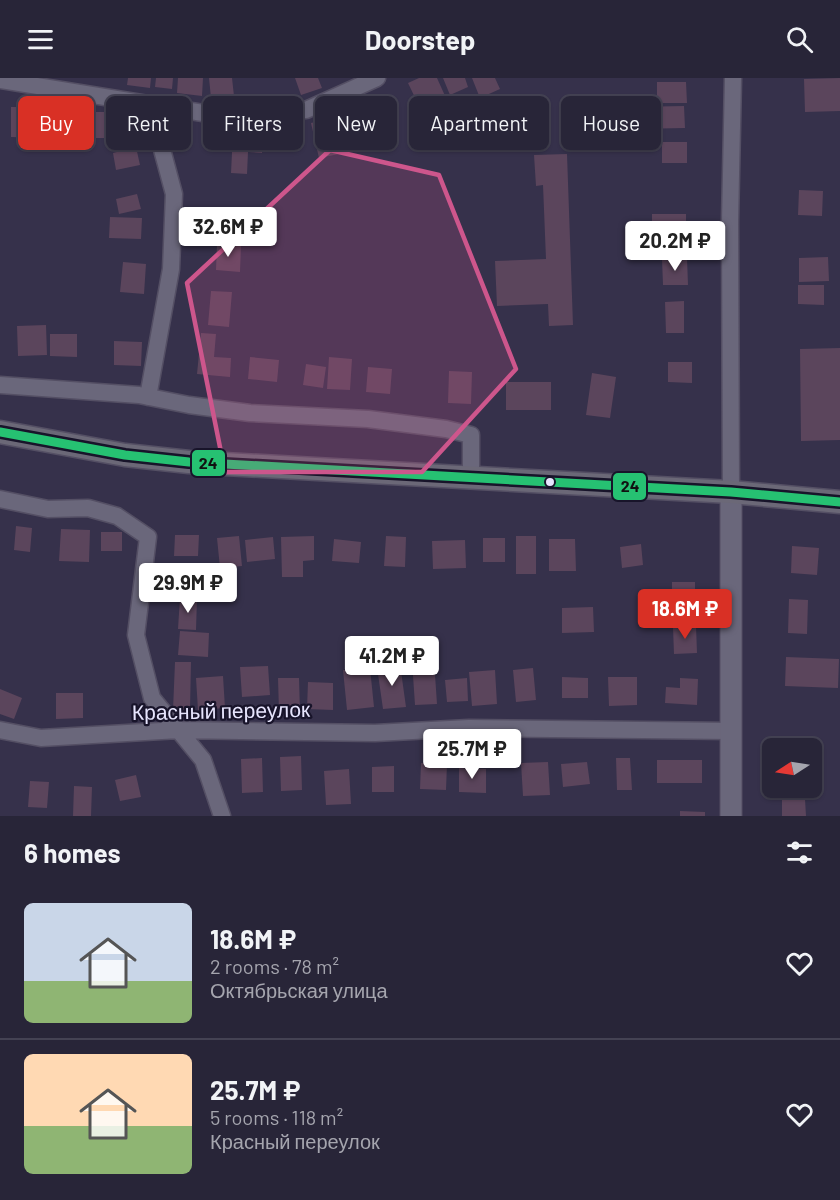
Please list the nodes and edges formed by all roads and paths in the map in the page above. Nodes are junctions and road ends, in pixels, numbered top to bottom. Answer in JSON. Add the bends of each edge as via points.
{"nodes":[{"id":1,"x":377,"y":78,"type":"edge"},
{"id":2,"x":733,"y":78,"type":"edge"},
{"id":3,"x":0,"y":80,"type":"edge"},
{"id":4,"x":106,"y":98,"type":"edge"},
{"id":5,"x":191,"y":111,"type":"edge"},
{"id":6,"x":162,"y":150,"type":"edge"},
{"id":7,"x":0,"y":385,"type":"edge"},
{"id":8,"x":148,"y":397,"type":"junction"},
{"id":9,"x":0,"y":432,"type":"edge"},
{"id":10,"x":471,"y":477,"type":"junction"},
{"id":11,"x":731,"y":492,"type":"junction"},
{"id":12,"x":0,"y":499,"type":"edge"},
{"id":13,"x":840,"y":502,"type":"edge"},
{"id":14,"x":0,"y":730,"type":"edge"},
{"id":15,"x":179,"y":730,"type":"junction"},
{"id":16,"x":731,"y":730,"type":"junction"},
{"id":17,"x":222,"y":816,"type":"edge"},
{"id":18,"x":730,"y":816,"type":"edge"}],
"edges":[{"from":1,"to":5,"type":"street","via":[[306,111]]},
{"from":2,"to":11,"type":"street"},
{"from":3,"to":4,"type":"street"},
{"from":6,"to":8,"type":"street","via":[[174,194],[171,269]]},
{"from":7,"to":8,"type":"street"},
{"from":8,"to":10,"type":"street","via":[[250,413],[368,419],[471,435]]},
{"from":9,"to":10,"type":"main road","via":[[189,462]]},
{"from":10,"to":11,"type":"main road"},
{"from":11,"to":13,"type":"main road"},
{"from":11,"to":16,"type":"street"},
{"from":12,"to":15,"type":"street","via":[[48,509],[98,511],[117,516],[148,537],[136,635],[152,698]]},
{"from":14,"to":15,"type":"street","name":"Красный переулок","via":[[41,738]]},
{"from":15,"to":16,"type":"street","name":"Красный переулок"},
{"from":15,"to":17,"type":"street","via":[[203,760]]},
{"from":16,"to":18,"type":"street"}]}
